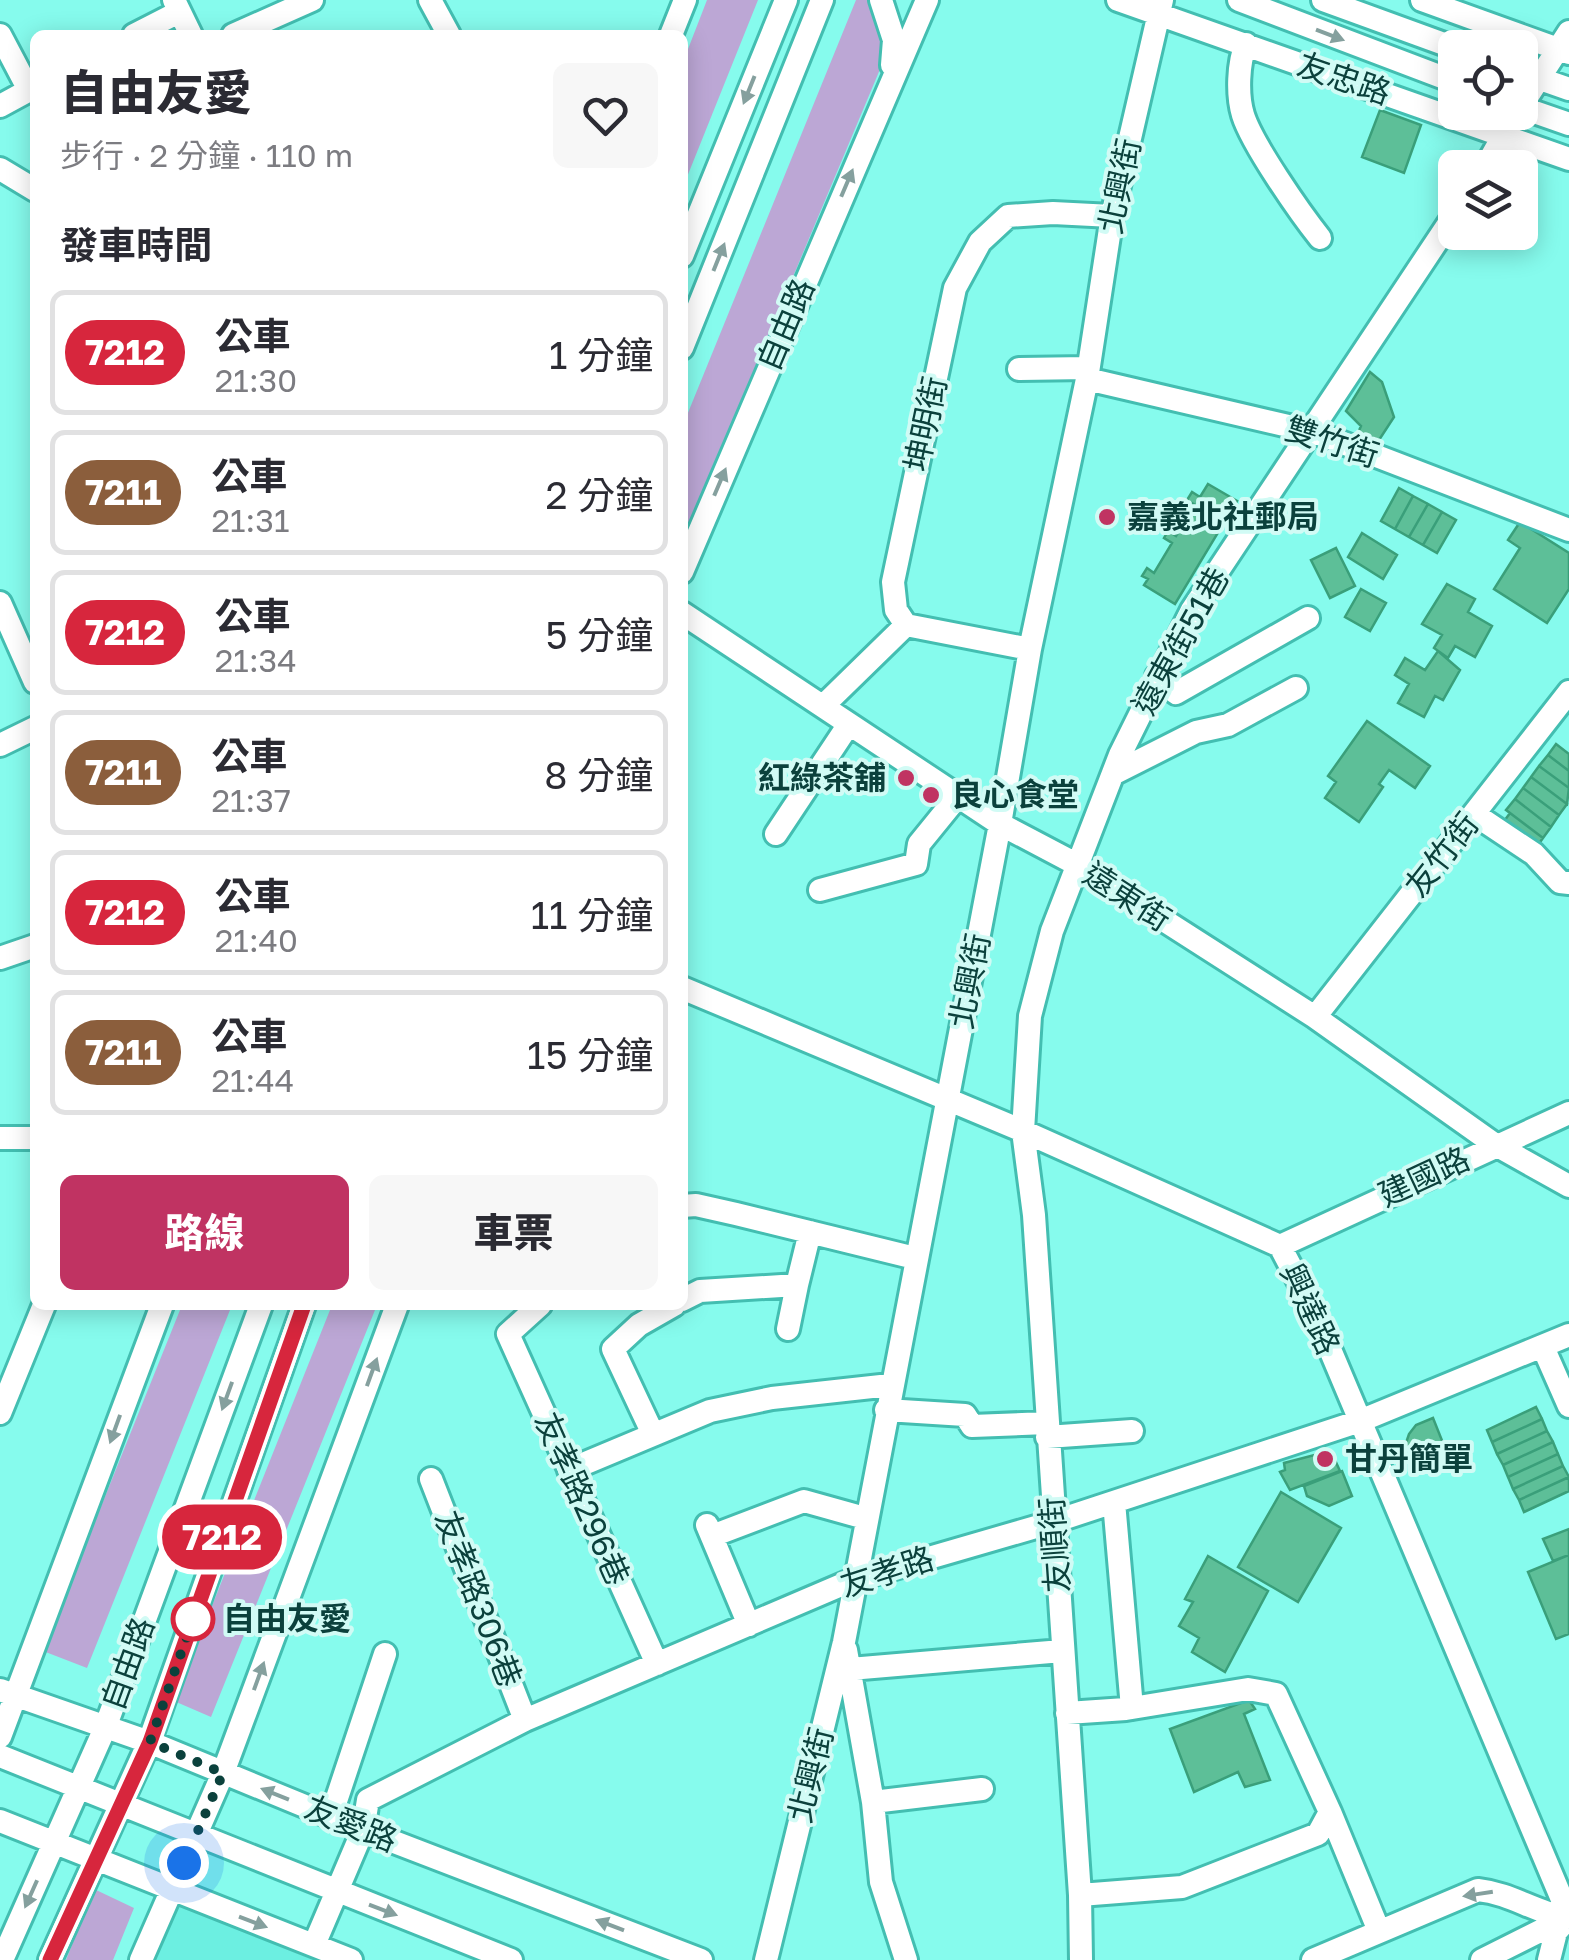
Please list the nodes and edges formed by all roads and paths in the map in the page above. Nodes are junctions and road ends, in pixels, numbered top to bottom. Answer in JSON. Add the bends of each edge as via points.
{"nodes":[{"id":1,"x":312,"y":0,"type":"edge"},
{"id":2,"x":430,"y":0,"type":"edge"},
{"id":3,"x":685,"y":0,"type":"edge"},
{"id":4,"x":786,"y":0,"type":"edge"},
{"id":5,"x":822,"y":0,"type":"edge"},
{"id":6,"x":882,"y":0,"type":"edge"},
{"id":7,"x":927,"y":0,"type":"edge"},
{"id":8,"x":1118,"y":0,"type":"edge"},
{"id":9,"x":1239,"y":0,"type":"edge"},
{"id":10,"x":1323,"y":0,"type":"edge"},
{"id":11,"x":1422,"y":0,"type":"edge"},
{"id":12,"x":177,"y":6,"type":"edge"},
{"id":13,"x":1161,"y":7,"type":"edge"},
{"id":14,"x":141,"y":30,"type":"edge"},
{"id":15,"x":188,"y":30,"type":"edge"},
{"id":16,"x":244,"y":30,"type":"edge"},
{"id":17,"x":446,"y":30,"type":"edge"},
{"id":18,"x":673,"y":30,"type":"edge"},
{"id":19,"x":0,"y":36,"type":"edge"},
{"id":20,"x":1438,"y":42,"type":"edge"},
{"id":21,"x":1246,"y":44,"type":"junction"},
{"id":22,"x":1566,"y":45,"type":"edge"},
{"id":23,"x":1538,"y":68,"type":"edge"},
{"id":24,"x":1438,"y":76,"type":"edge"},
{"id":25,"x":1538,"y":78,"type":"edge"},
{"id":26,"x":890,"y":79,"type":"junction"},
{"id":27,"x":30,"y":85,"type":"edge"},
{"id":28,"x":30,"y":89,"type":"edge"},
{"id":29,"x":1569,"y":89,"type":"edge"},
{"id":30,"x":0,"y":106,"type":"edge"},
{"id":31,"x":1538,"y":115,"type":"edge"},
{"id":32,"x":1569,"y":124,"type":"edge"},
{"id":33,"x":1507,"y":130,"type":"edge"},
{"id":34,"x":1504,"y":135,"type":"junction"},
{"id":35,"x":1495,"y":150,"type":"edge"},
{"id":36,"x":1569,"y":158,"type":"edge"},
{"id":37,"x":0,"y":169,"type":"edge"},
{"id":38,"x":30,"y":187,"type":"edge"},
{"id":39,"x":1112,"y":216,"type":"junction"},
{"id":40,"x":1320,"y":238,"type":"dead end"},
{"id":41,"x":1438,"y":240,"type":"edge"},
{"id":42,"x":688,"y":241,"type":"edge"},
{"id":43,"x":688,"y":333,"type":"edge"},
{"id":44,"x":1020,"y":370,"type":"dead end"},
{"id":45,"x":1088,"y":374,"type":"junction"},
{"id":46,"x":1314,"y":432,"type":"junction"},
{"id":47,"x":1569,"y":530,"type":"edge"},
{"id":48,"x":688,"y":558,"type":"edge"},
{"id":49,"x":0,"y":603,"type":"edge"},
{"id":50,"x":688,"y":617,"type":"edge"},
{"id":51,"x":1308,"y":618,"type":"dead end"},
{"id":52,"x":906,"y":625,"type":"junction"},
{"id":53,"x":1030,"y":649,"type":"junction"},
{"id":54,"x":30,"y":671,"type":"edge"},
{"id":55,"x":1157,"y":676,"type":"junction"},
{"id":56,"x":1296,"y":688,"type":"dead end"},
{"id":57,"x":1569,"y":692,"type":"edge"},
{"id":58,"x":823,"y":706,"type":"junction"},
{"id":59,"x":849,"y":724,"type":"junction"},
{"id":60,"x":30,"y":730,"type":"edge"},
{"id":61,"x":0,"y":745,"type":"edge"},
{"id":62,"x":1113,"y":774,"type":"junction"},
{"id":63,"x":958,"y":796,"type":"junction"},
{"id":64,"x":1474,"y":814,"type":"junction"},
{"id":65,"x":1000,"y":824,"type":"junction"},
{"id":66,"x":776,"y":834,"type":"dead end"},
{"id":67,"x":1076,"y":864,"type":"junction"},
{"id":68,"x":1569,"y":883,"type":"edge"},
{"id":69,"x":820,"y":890,"type":"dead end"},
{"id":70,"x":30,"y":948,"type":"edge"},
{"id":71,"x":0,"y":958,"type":"edge"},
{"id":72,"x":688,"y":991,"type":"edge"},
{"id":73,"x":1314,"y":1017,"type":"junction"},
{"id":74,"x":947,"y":1101,"type":"junction"},
{"id":75,"x":1569,"y":1113,"type":"edge"},
{"id":76,"x":1023,"y":1131,"type":"junction"},
{"id":77,"x":0,"y":1138,"type":"edge"},
{"id":78,"x":30,"y":1138,"type":"edge"},
{"id":79,"x":1494,"y":1144,"type":"junction"},
{"id":80,"x":1569,"y":1186,"type":"edge"},
{"id":81,"x":688,"y":1206,"type":"edge"},
{"id":82,"x":810,"y":1232,"type":"junction"},
{"id":83,"x":1280,"y":1246,"type":"junction"},
{"id":84,"x":916,"y":1258,"type":"junction"},
{"id":85,"x":797,"y":1285,"type":"junction"},
{"id":86,"x":688,"y":1297,"type":"edge"},
{"id":87,"x":42,"y":1310,"type":"edge"},
{"id":88,"x":160,"y":1310,"type":"edge"},
{"id":89,"x":259,"y":1310,"type":"edge"},
{"id":90,"x":302,"y":1310,"type":"edge"},
{"id":91,"x":395,"y":1310,"type":"edge"},
{"id":92,"x":534,"y":1310,"type":"edge"},
{"id":93,"x":665,"y":1310,"type":"edge"},
{"id":94,"x":788,"y":1329,"type":"dead end"},
{"id":95,"x":1569,"y":1335,"type":"edge"},
{"id":96,"x":1543,"y":1347,"type":"junction"},
{"id":97,"x":890,"y":1385,"type":"junction"},
{"id":98,"x":1569,"y":1406,"type":"edge"},
{"id":99,"x":886,"y":1410,"type":"junction"},
{"id":100,"x":0,"y":1413,"type":"edge"},
{"id":101,"x":1360,"y":1421,"type":"junction"},
{"id":102,"x":1047,"y":1430,"type":"junction"},
{"id":103,"x":1132,"y":1431,"type":"dead end"},
{"id":104,"x":653,"y":1434,"type":"junction"},
{"id":105,"x":569,"y":1470,"type":"junction"},
{"id":106,"x":431,"y":1479,"type":"dead end"},
{"id":107,"x":1114,"y":1502,"type":"junction"},
{"id":108,"x":865,"y":1518,"type":"junction"},
{"id":109,"x":1053,"y":1522,"type":"junction"},
{"id":110,"x":853,"y":1580,"type":"junction"},
{"id":111,"x":749,"y":1625,"type":"junction"},
{"id":112,"x":844,"y":1642,"type":"junction"},
{"id":113,"x":1062,"y":1651,"type":"junction"},
{"id":114,"x":385,"y":1654,"type":"dead end"},
{"id":115,"x":656,"y":1664,"type":"junction"},
{"id":116,"x":850,"y":1669,"type":"junction"},
{"id":117,"x":8,"y":1692,"type":"edge"},
{"id":118,"x":1132,"y":1708,"type":"junction"},
{"id":119,"x":1067,"y":1713,"type":"junction"},
{"id":120,"x":526,"y":1720,"type":"junction"},
{"id":121,"x":104,"y":1728,"type":"junction"},
{"id":122,"x":0,"y":1737,"type":"edge"},
{"id":123,"x":150,"y":1742,"type":"junction"},
{"id":124,"x":0,"y":1756,"type":"edge"},
{"id":125,"x":223,"y":1773,"type":"junction"},
{"id":126,"x":80,"y":1786,"type":"junction"},
{"id":127,"x":982,"y":1790,"type":"dead end"},
{"id":128,"x":119,"y":1802,"type":"junction"},
{"id":129,"x":873,"y":1802,"type":"junction"},
{"id":130,"x":1330,"y":1812,"type":"junction"},
{"id":131,"x":331,"y":1816,"type":"junction"},
{"id":132,"x":0,"y":1821,"type":"edge"},
{"id":133,"x":363,"y":1830,"type":"junction"},
{"id":134,"x":197,"y":1835,"type":"junction"},
{"id":135,"x":53,"y":1844,"type":"junction"},
{"id":136,"x":95,"y":1861,"type":"junction"},
{"id":137,"x":170,"y":1891,"type":"junction"},
{"id":138,"x":335,"y":1891,"type":"junction"},
{"id":139,"x":1080,"y":1895,"type":"junction"},
{"id":140,"x":1569,"y":1917,"type":"edge"},
{"id":141,"x":1379,"y":1931,"type":"junction"},
{"id":142,"x":314,"y":1945,"type":"junction"},
{"id":143,"x":2,"y":1960,"type":"edge"},
{"id":144,"x":50,"y":1960,"type":"edge"},
{"id":145,"x":141,"y":1960,"type":"edge"},
{"id":146,"x":351,"y":1960,"type":"edge"},
{"id":147,"x":511,"y":1960,"type":"edge"},
{"id":148,"x":701,"y":1960,"type":"edge"},
{"id":149,"x":766,"y":1960,"type":"edge"},
{"id":150,"x":906,"y":1960,"type":"edge"},
{"id":151,"x":1081,"y":1960,"type":"edge"},
{"id":152,"x":1312,"y":1960,"type":"edge"},
{"id":153,"x":1482,"y":1960,"type":"edge"},
{"id":154,"x":1549,"y":1960,"type":"edge"}],
"edges":[{"from":1,"to":16,"type":"street"},
{"from":2,"to":17,"type":"street"},
{"from":3,"to":18,"type":"street"},
{"from":4,"to":42,"type":"street","one_way":true},
{"from":43,"to":5,"type":"street","one_way":true},
{"from":6,"to":26,"type":"street","name":"自由路","via":[[894,40]]},
{"from":7,"to":26,"type":"street","name":"自由路"},
{"from":8,"to":13,"type":"street","name":"友忠路"},
{"from":9,"to":24,"type":"street","name":"友忠路","one_way":true},
{"from":10,"to":20,"type":"street","name":"友忠路"},
{"from":11,"to":22,"type":"street"},
{"from":12,"to":14,"type":"street"},
{"from":12,"to":15,"type":"street"},
{"from":13,"to":21,"type":"street","name":"友忠路"},
{"from":13,"to":39,"type":"street","name":"北興街"},
{"from":19,"to":27,"type":"street"},
{"from":21,"to":34,"type":"street","name":"友忠路"},
{"from":21,"to":40,"type":"street","via":[[1240,60],[1242,115]]},
{"from":22,"to":23,"type":"street"},
{"from":25,"to":29,"type":"street"},
{"from":48,"to":26,"type":"street","name":"自由路","one_way":true},
{"from":28,"to":30,"type":"street"},
{"from":31,"to":32,"type":"street"},
{"from":33,"to":34,"type":"street"},
{"from":34,"to":35,"type":"street"},
{"from":34,"to":36,"type":"street","name":"友忠路"},
{"from":37,"to":38,"type":"street"},
{"from":39,"to":45,"type":"street","name":"北興街"},
{"from":39,"to":52,"type":"street","name":"坤明街","via":[[1008,216],[980,242],[955,288],[892,582]]},
{"from":41,"to":46,"type":"street","name":"遠東街51巷"},
{"from":44,"to":45,"type":"street","name":"雙竹街"},
{"from":45,"to":46,"type":"street","name":"雙竹街"},
{"from":45,"to":53,"type":"street","name":"北興街"},
{"from":46,"to":47,"type":"street","name":"雙竹街"},
{"from":46,"to":55,"type":"street","name":"遠東街51巷","via":[[1192,610]]},
{"from":49,"to":54,"type":"street"},
{"from":50,"to":58,"type":"street","name":"遠東街"},
{"from":51,"to":55,"type":"street","via":[[1176,693]]},
{"from":52,"to":53,"type":"street"},
{"from":52,"to":58,"type":"street"},
{"from":53,"to":65,"type":"street","name":"北興街"},
{"from":55,"to":62,"type":"street","name":"遠東街51巷"},
{"from":56,"to":62,"type":"street"},
{"from":57,"to":64,"type":"street","name":"友竹街"},
{"from":58,"to":59,"type":"street","name":"遠東街"},
{"from":59,"to":63,"type":"street","name":"遠東街"},
{"from":59,"to":66,"type":"street"},
{"from":60,"to":61,"type":"street"},
{"from":62,"to":67,"type":"street","name":"遠東街51巷"},
{"from":63,"to":65,"type":"street","name":"遠東街"},
{"from":63,"to":69,"type":"street","via":[[918,844],[916,864]]},
{"from":64,"to":68,"type":"street"},
{"from":64,"to":73,"type":"street","name":"友竹街"},
{"from":65,"to":67,"type":"street","name":"遠東街"},
{"from":65,"to":74,"type":"street","name":"北興街"},
{"from":67,"to":73,"type":"street","name":"遠東街"},
{"from":67,"to":76,"type":"street","name":"遠東街51巷","via":[[1030,1016]]},
{"from":70,"to":71,"type":"street"},
{"from":72,"to":74,"type":"street","name":"興達路"},
{"from":73,"to":79,"type":"street","name":"遠東街"},
{"from":74,"to":76,"type":"street","name":"興達路"},
{"from":74,"to":84,"type":"street","name":"北興街"},
{"from":75,"to":79,"type":"street","name":"建國路"},
{"from":76,"to":83,"type":"street","name":"興達路"},
{"from":76,"to":102,"type":"street","name":"友順街"},
{"from":77,"to":78,"type":"street"},
{"from":79,"to":80,"type":"street","name":"遠東街"},
{"from":79,"to":83,"type":"street","name":"建國路"},
{"from":81,"to":82,"type":"street"},
{"from":82,"to":84,"type":"street"},
{"from":82,"to":85,"type":"street"},
{"from":83,"to":101,"type":"street","name":"興達路"},
{"from":84,"to":97,"type":"street","name":"北興街"},
{"from":85,"to":86,"type":"street"},
{"from":85,"to":94,"type":"street"},
{"from":87,"to":100,"type":"street"},
{"from":88,"to":117,"type":"street","one_way":true},
{"from":89,"to":121,"type":"street","name":"自由路","one_way":true},
{"from":90,"to":123,"type":"street","name":"自由路"},
{"from":125,"to":91,"type":"street","one_way":true},
{"from":92,"to":105,"type":"street","name":"友孝路296巷","via":[[508,1334]]},
{"from":93,"to":104,"type":"street","via":[[613,1349]]},
{"from":95,"to":96,"type":"street","name":"友孝路"},
{"from":96,"to":98,"type":"street"},
{"from":96,"to":101,"type":"street","name":"友孝路"},
{"from":97,"to":99,"type":"street","name":"北興街"},
{"from":97,"to":104,"type":"street","via":[[710,1410]]},
{"from":99,"to":102,"type":"street","via":[[964,1415],[972,1426]]},
{"from":99,"to":108,"type":"street","name":"北興街"},
{"from":101,"to":107,"type":"street","name":"友孝路"},
{"from":101,"to":140,"type":"street","name":"興達路"},
{"from":102,"to":103,"type":"street"},
{"from":102,"to":109,"type":"street","name":"友順街"},
{"from":104,"to":105,"type":"street"},
{"from":105,"to":115,"type":"street","name":"友孝路296巷"},
{"from":106,"to":120,"type":"street","name":"友孝路306巷"},
{"from":107,"to":109,"type":"street","name":"友孝路"},
{"from":107,"to":118,"type":"street"},
{"from":108,"to":110,"type":"street","name":"北興街"},
{"from":108,"to":111,"type":"street","via":[[804,1501],[710,1531]]},
{"from":109,"to":110,"type":"street","name":"友孝路"},
{"from":109,"to":113,"type":"street","name":"友順街"},
{"from":110,"to":111,"type":"street","name":"友孝路"},
{"from":110,"to":112,"type":"street","name":"北興街"},
{"from":111,"to":115,"type":"street","name":"友孝路"},
{"from":112,"to":116,"type":"street"},
{"from":112,"to":149,"type":"street","name":"北興街"},
{"from":113,"to":116,"type":"street"},
{"from":113,"to":119,"type":"street","name":"友順街"},
{"from":114,"to":131,"type":"street"},
{"from":115,"to":120,"type":"street","name":"友孝路"},
{"from":116,"to":129,"type":"street"},
{"from":117,"to":121,"type":"street","name":"友愛路"},
{"from":117,"to":122,"type":"street"},
{"from":118,"to":119,"type":"street"},
{"from":118,"to":130,"type":"street","via":[[1248,1689],[1276,1694]]},
{"from":119,"to":139,"type":"street","name":"友順街"},
{"from":120,"to":133,"type":"street","name":"友孝路","via":[[368,1800]]},
{"from":121,"to":123,"type":"street","name":"友愛路"},
{"from":121,"to":126,"type":"street","name":"自由路"},
{"from":123,"to":125,"type":"street","name":"友愛路"},
{"from":123,"to":128,"type":"street","name":"自由路"},
{"from":124,"to":126,"type":"street","name":"友愛路"},
{"from":131,"to":125,"type":"street","name":"友愛路","one_way":true},
{"from":125,"to":134,"type":"street"},
{"from":126,"to":128,"type":"street","name":"友愛路"},
{"from":126,"to":135,"type":"street","name":"自由路"},
{"from":127,"to":129,"type":"street"},
{"from":128,"to":134,"type":"street","name":"友愛路"},
{"from":128,"to":136,"type":"street","name":"自由路"},
{"from":129,"to":150,"type":"street","via":[[882,1882]]},
{"from":130,"to":139,"type":"street","via":[[1318,1834],[1182,1886]]},
{"from":130,"to":141,"type":"street"},
{"from":131,"to":133,"type":"street","name":"友愛路"},
{"from":132,"to":135,"type":"street"},
{"from":133,"to":138,"type":"street","name":"友孝路"},
{"from":148,"to":133,"type":"street","name":"友愛路","one_way":true},
{"from":134,"to":137,"type":"street"},
{"from":134,"to":138,"type":"street","name":"友愛路"},
{"from":135,"to":136,"type":"street"},
{"from":135,"to":143,"type":"street","name":"自由路","one_way":true},
{"from":136,"to":137,"type":"street"},
{"from":136,"to":144,"type":"street","name":"自由路"},
{"from":137,"to":142,"type":"street","one_way":true},
{"from":137,"to":145,"type":"street"},
{"from":138,"to":142,"type":"street","name":"友孝路"},
{"from":138,"to":147,"type":"street","name":"友愛路","one_way":true},
{"from":139,"to":151,"type":"street","name":"友順街"},
{"from":140,"to":141,"type":"street","one_way":true,"via":[[1478,1890]]},
{"from":140,"to":153,"type":"street"},
{"from":140,"to":154,"type":"street","via":[[1556,1932]]},
{"from":141,"to":152,"type":"street"},
{"from":142,"to":146,"type":"street"}]}
